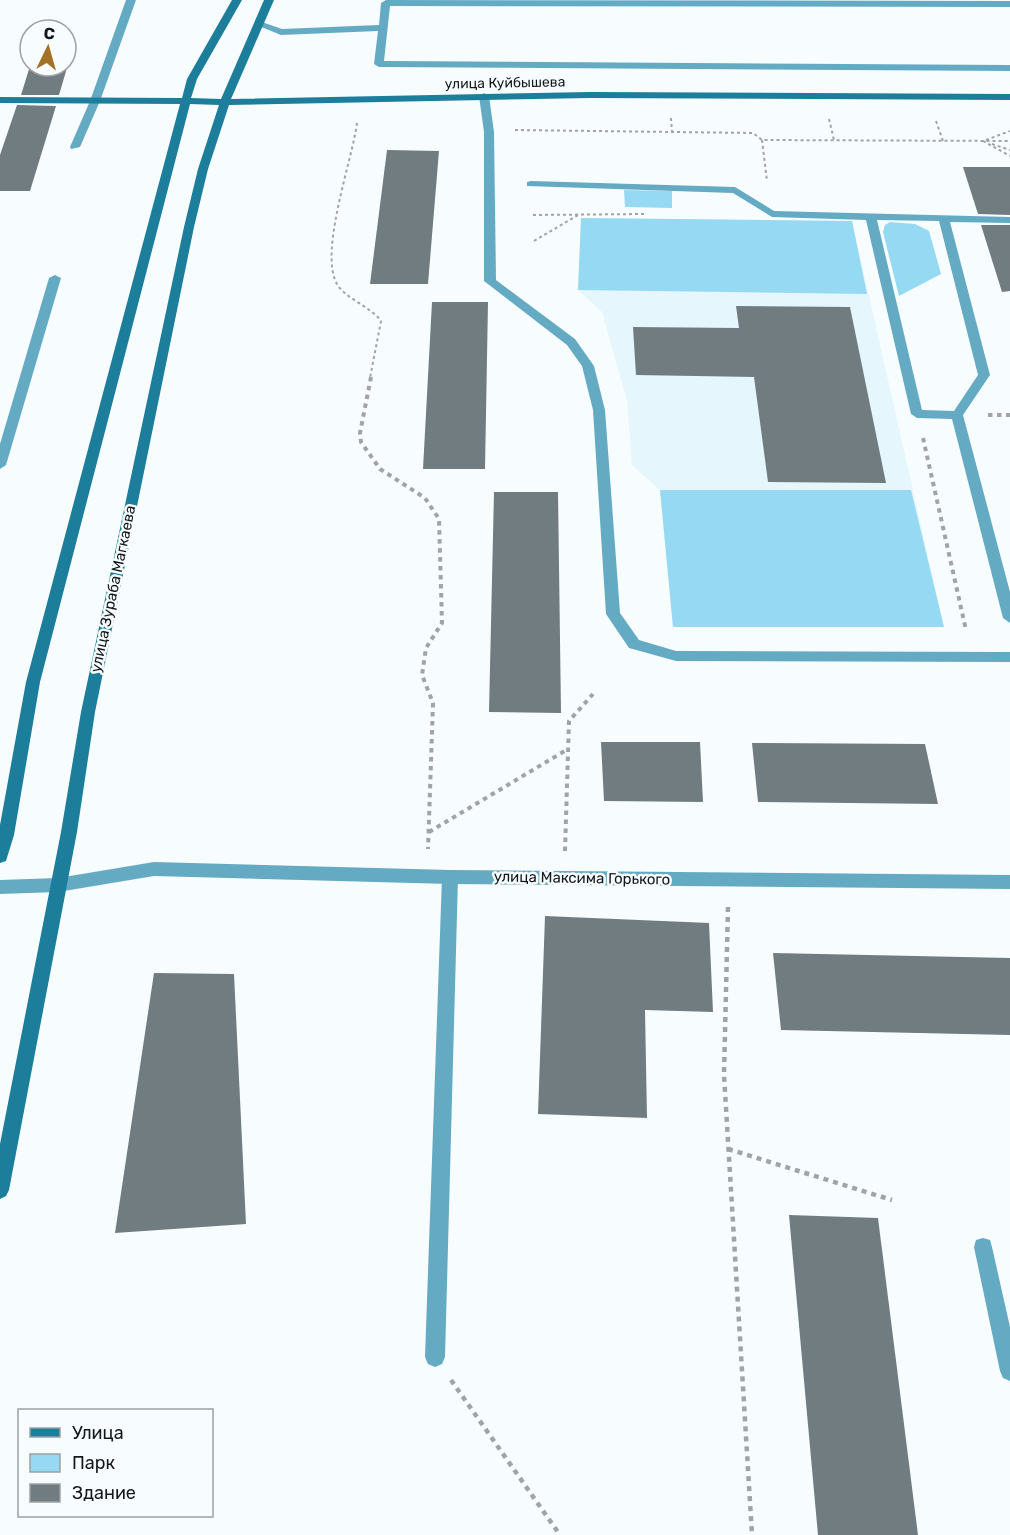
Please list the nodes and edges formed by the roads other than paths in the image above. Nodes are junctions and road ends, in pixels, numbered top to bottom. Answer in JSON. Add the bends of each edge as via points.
{"nodes":[{"id":1,"x":130,"y":0,"type":"edge"},
{"id":2,"x":237,"y":0,"type":"edge"},
{"id":3,"x":269,"y":0,"type":"edge"},
{"id":4,"x":747,"y":2,"type":"edge"},
{"id":5,"x":859,"y":2,"type":"edge"},
{"id":6,"x":1010,"y":4,"type":"edge"},
{"id":7,"x":259,"y":24,"type":"junction"},
{"id":8,"x":383,"y":28,"type":"junction"},
{"id":9,"x":1010,"y":68,"type":"edge"},
{"id":10,"x":484,"y":96,"type":"junction"},
{"id":11,"x":1010,"y":97,"type":"edge"},
{"id":12,"x":0,"y":100,"type":"edge"},
{"id":13,"x":186,"y":100,"type":"junction"},
{"id":14,"x":226,"y":100,"type":"junction"},
{"id":15,"x":95,"y":101,"type":"junction"},
{"id":16,"x":75,"y":147,"type":"dead end"},
{"id":17,"x":531,"y":184,"type":"dead end"},
{"id":18,"x":871,"y":217,"type":"junction"},
{"id":19,"x":945,"y":219,"type":"junction"},
{"id":20,"x":1010,"y":220,"type":"edge"},
{"id":21,"x":56,"y":278,"type":"dead end"},
{"id":22,"x":957,"y":415,"type":"junction"},
{"id":23,"x":0,"y":465,"type":"edge"},
{"id":24,"x":1010,"y":618,"type":"edge"},
{"id":25,"x":1010,"y":657,"type":"edge"},
{"id":26,"x":0,"y":856,"type":"edge"},
{"id":27,"x":450,"y":877,"type":"junction"},
{"id":28,"x":1010,"y":882,"type":"edge"},
{"id":29,"x":58,"y":885,"type":"junction"},
{"id":30,"x":0,"y":887,"type":"edge"},
{"id":31,"x":0,"y":1190,"type":"edge"},
{"id":32,"x":983,"y":1247,"type":"dead end"},
{"id":33,"x":435,"y":1357,"type":"road end"},
{"id":34,"x":1010,"y":1371,"type":"edge"}],
"edges":[{"from":1,"to":15,"type":"street"},
{"from":2,"to":13,"type":"main road","via":[[192,80]]},
{"from":3,"to":7,"type":"main road","name":"улица Зураба Магкаева"},
{"from":4,"to":5,"type":"street"},
{"from":4,"to":8,"type":"street","via":[[386,3]]},
{"from":5,"to":6,"type":"street"},
{"from":7,"to":8,"type":"street","via":[[281,32]]},
{"from":7,"to":14,"type":"main road","name":"улица Зураба Магкаева"},
{"from":8,"to":9,"type":"street","via":[[379,64]]},
{"from":10,"to":11,"type":"main road","name":"улица Куйбышева"},
{"from":10,"to":14,"type":"main road","name":"улица Куйбышева"},
{"from":10,"to":25,"type":"street","via":[[489,132],[490,281],[571,342],[588,366],[599,410],[613,614],[634,644],[676,656]]},
{"from":12,"to":15,"type":"main road","name":"улица Куйбышева"},
{"from":13,"to":14,"type":"main road","name":"улица Куйбышева"},
{"from":13,"to":15,"type":"main road","name":"улица Куйбышева"},
{"from":13,"to":26,"type":"main road","via":[[33,682]]},
{"from":14,"to":29,"type":"main road","name":"улица Зураба Магкаева","via":[[189,227],[88,712]]},
{"from":15,"to":16,"type":"street"},
{"from":17,"to":18,"type":"street","via":[[735,190],[772,214]]},
{"from":18,"to":19,"type":"street"},
{"from":18,"to":22,"type":"street","via":[[917,414]]},
{"from":19,"to":20,"type":"street"},
{"from":19,"to":22,"type":"street","via":[[984,375]]},
{"from":21,"to":23,"type":"street"},
{"from":22,"to":24,"type":"street"},
{"from":27,"to":28,"type":"street","name":"улица Максима Горького"},
{"from":27,"to":29,"type":"street","name":"улица Максима Горького","via":[[154,869]]},
{"from":27,"to":33,"type":"street"},
{"from":29,"to":30,"type":"street","name":"улица Максима Горького"},
{"from":29,"to":31,"type":"main road","name":"улица Зураба Магкаева"},
{"from":32,"to":34,"type":"street"}]}
